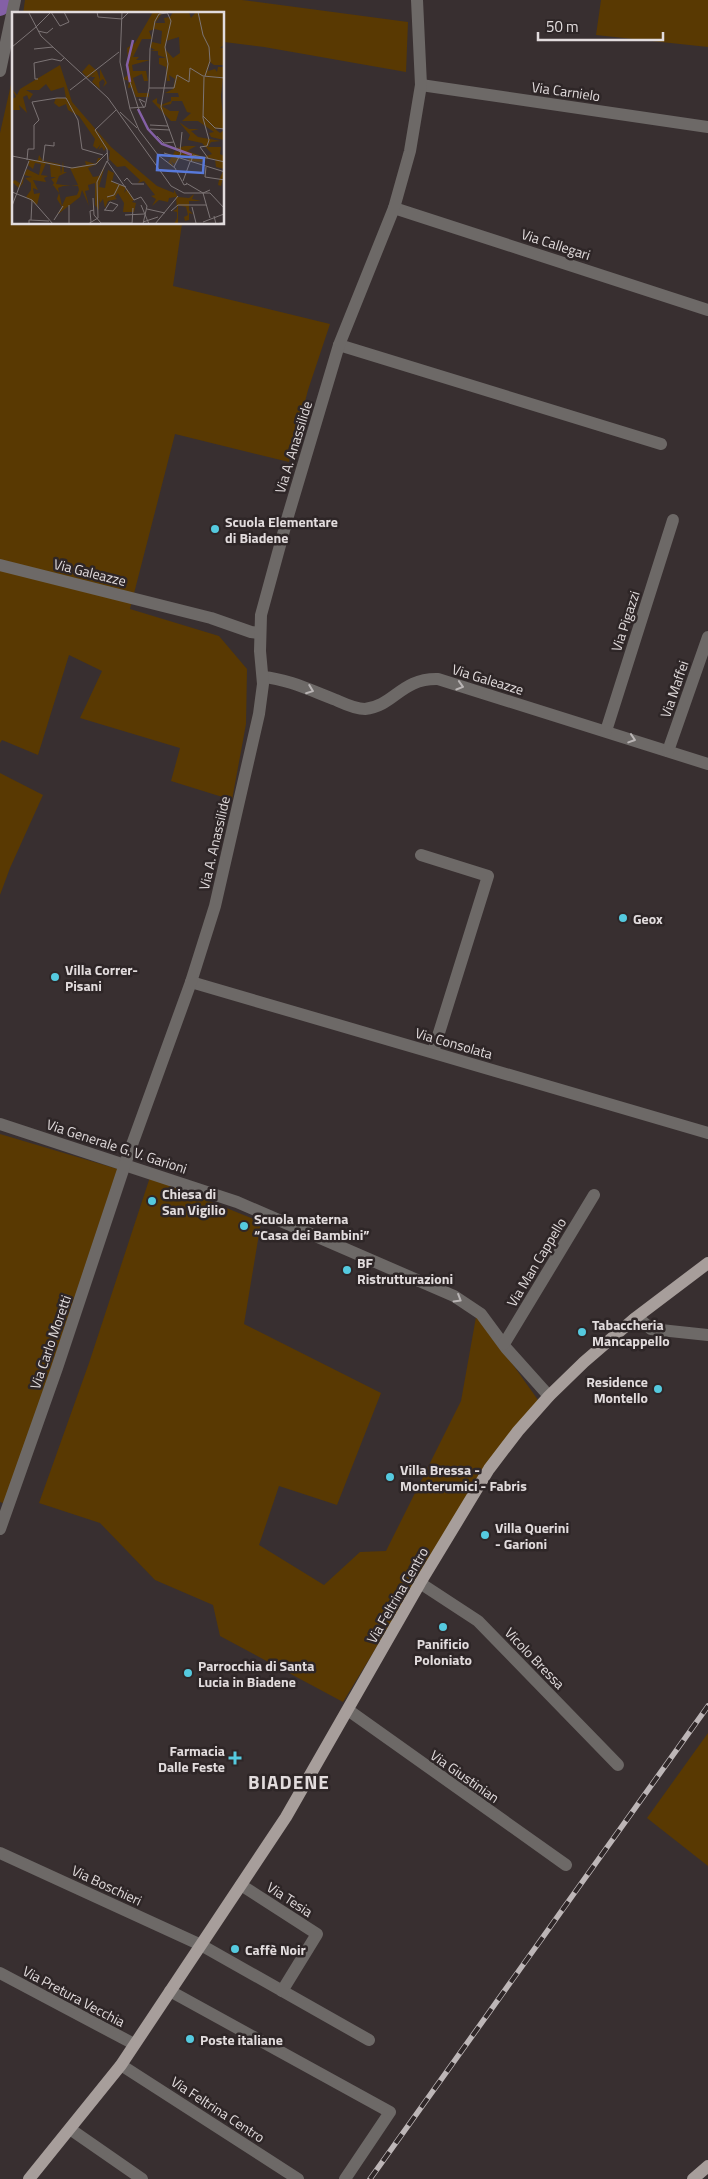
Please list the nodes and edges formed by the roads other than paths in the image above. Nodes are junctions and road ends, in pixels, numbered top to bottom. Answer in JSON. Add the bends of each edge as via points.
{"nodes":[{"id":1,"x":417,"y":0,"type":"edge"},
{"id":2,"x":12,"y":14,"type":"edge"},
{"id":3,"x":0,"y":71,"type":"edge"},
{"id":4,"x":420,"y":86,"type":"junction"},
{"id":5,"x":708,"y":127,"type":"edge"},
{"id":6,"x":394,"y":208,"type":"junction"},
{"id":7,"x":708,"y":310,"type":"edge"},
{"id":8,"x":339,"y":345,"type":"junction"},
{"id":9,"x":661,"y":444,"type":"dead end"},
{"id":10,"x":672,"y":520,"type":"dead end"},
{"id":11,"x":0,"y":565,"type":"edge"},
{"id":12,"x":259,"y":633,"type":"junction"},
{"id":13,"x":708,"y":637,"type":"edge"},
{"id":14,"x":263,"y":677,"type":"junction"},
{"id":15,"x":606,"y":731,"type":"junction"},
{"id":16,"x":668,"y":751,"type":"junction"},
{"id":17,"x":708,"y":764,"type":"edge"},
{"id":18,"x":421,"y":855,"type":"dead end"},
{"id":19,"x":191,"y":982,"type":"junction"},
{"id":20,"x":432,"y":1052,"type":"junction"},
{"id":21,"x":0,"y":1124,"type":"edge"},
{"id":22,"x":708,"y":1133,"type":"edge"},
{"id":23,"x":125,"y":1164,"type":"junction"},
{"id":24,"x":594,"y":1195,"type":"dead end"},
{"id":25,"x":708,"y":1262,"type":"edge"},
{"id":26,"x":634,"y":1319,"type":"junction"},
{"id":27,"x":708,"y":1335,"type":"edge"},
{"id":28,"x":504,"y":1344,"type":"junction"},
{"id":29,"x":549,"y":1396,"type":"junction"},
{"id":30,"x":0,"y":1529,"type":"edge"},
{"id":31,"x":420,"y":1583,"type":"junction"},
{"id":32,"x":348,"y":1710,"type":"junction"},
{"id":33,"x":618,"y":1765,"type":"dead end"},
{"id":34,"x":0,"y":1853,"type":"edge"},
{"id":35,"x":566,"y":1865,"type":"dead end"},
{"id":36,"x":241,"y":1885,"type":"junction"},
{"id":37,"x":201,"y":1945,"type":"junction"},
{"id":38,"x":0,"y":1973,"type":"edge"},
{"id":39,"x":170,"y":1991,"type":"junction"},
{"id":40,"x":282,"y":1991,"type":"junction"},
{"id":41,"x":369,"y":2040,"type":"dead end"},
{"id":42,"x":134,"y":2044,"type":"junction"},
{"id":43,"x":121,"y":2064,"type":"junction"},
{"id":44,"x":70,"y":2129,"type":"junction"},
{"id":45,"x":708,"y":2166,"type":"edge"},
{"id":46,"x":29,"y":2179,"type":"edge"},
{"id":47,"x":142,"y":2179,"type":"edge"},
{"id":48,"x":298,"y":2179,"type":"edge"},
{"id":49,"x":345,"y":2179,"type":"edge"},
{"id":50,"x":693,"y":2179,"type":"edge"}],
"edges":[{"from":1,"to":4,"type":"street","name":"Via A. Anassilide"},
{"from":2,"to":3,"type":"street"},
{"from":4,"to":5,"type":"street","name":"Via Carnielo"},
{"from":4,"to":6,"type":"street","name":"Via A. Anassilide","via":[[410,151]]},
{"from":6,"to":7,"type":"street","name":"Via Callegari"},
{"from":6,"to":8,"type":"street","name":"Via A. Anassilide"},
{"from":8,"to":9,"type":"street"},
{"from":8,"to":12,"type":"street","name":"Via A. Anassilide","via":[[288,516]]},
{"from":10,"to":15,"type":"street","name":"Via Pigazzi"},
{"from":11,"to":12,"type":"street","name":"Via Galeazze","via":[[212,618]]},
{"from":12,"to":14,"type":"street","name":"Via A. Anassilide"},
{"from":13,"to":16,"type":"street","name":"Via Maffei"},
{"from":14,"to":15,"type":"street","name":"Via Galeazze","one_way":true,"via":[[276,678],[365,709],[383,704],[412,683],[438,679]]},
{"from":14,"to":19,"type":"street","name":"Via A. Anassilide","via":[[258,720],[215,906]]},
{"from":15,"to":16,"type":"street","name":"Via Galeazze","one_way":true},
{"from":16,"to":17,"type":"street","name":"Via Galeazze"},
{"from":18,"to":20,"type":"street","via":[[488,876]]},
{"from":19,"to":20,"type":"street","name":"Via Consolata"},
{"from":19,"to":23,"type":"street","name":"Via A. Anassilide"},
{"from":20,"to":22,"type":"street","name":"Via Consolata"},
{"from":21,"to":23,"type":"street","name":"Via Generale G. V. Garioni"},
{"from":23,"to":28,"type":"street","name":"Via Generale G. V. Garioni","one_way":true,"via":[[237,1202],[454,1296],[481,1314]]},
{"from":23,"to":30,"type":"street","name":"Via Carlo Moretti"},
{"from":24,"to":28,"type":"street","name":"Via Man Cappello"},
{"from":25,"to":26,"type":"main road","name":"Via Feltrina Centro"},
{"from":26,"to":27,"type":"street","via":[[651,1329]]},
{"from":26,"to":29,"type":"main road","name":"Via Feltrina Centro"},
{"from":28,"to":29,"type":"street","name":"Via Generale G. V. Garioni"},
{"from":29,"to":31,"type":"main road","name":"Via Feltrina Centro","via":[[489,1469]]},
{"from":31,"to":32,"type":"main road","name":"Via Feltrina Centro"},
{"from":31,"to":33,"type":"street","name":"Vicolo Bressa","via":[[478,1621]]},
{"from":32,"to":35,"type":"street","name":"Via Giustinian"},
{"from":32,"to":36,"type":"main road","name":"Via Feltrina Centro","via":[[286,1817]]},
{"from":34,"to":37,"type":"street","name":"Via Boschieri"},
{"from":36,"to":37,"type":"main road","name":"Via Feltrina Centro"},
{"from":36,"to":40,"type":"street","name":"Via Tesia","via":[[317,1934]]},
{"from":37,"to":39,"type":"main road","name":"Via Feltrina Centro"},
{"from":37,"to":40,"type":"street"},
{"from":38,"to":42,"type":"street","name":"Via Pretura Vecchia"},
{"from":39,"to":42,"type":"main road","name":"Via Feltrina Centro"},
{"from":39,"to":49,"type":"street","via":[[390,2112]]},
{"from":40,"to":41,"type":"street"},
{"from":42,"to":43,"type":"main road","name":"Via Feltrina Centro"},
{"from":43,"to":44,"type":"main road","name":"Via Feltrina Centro"},
{"from":43,"to":48,"type":"street","name":"Via Feltrina Centro"},
{"from":44,"to":46,"type":"main road","name":"Via Feltrina Centro"},
{"from":44,"to":47,"type":"street"},
{"from":45,"to":50,"type":"main road"}]}
